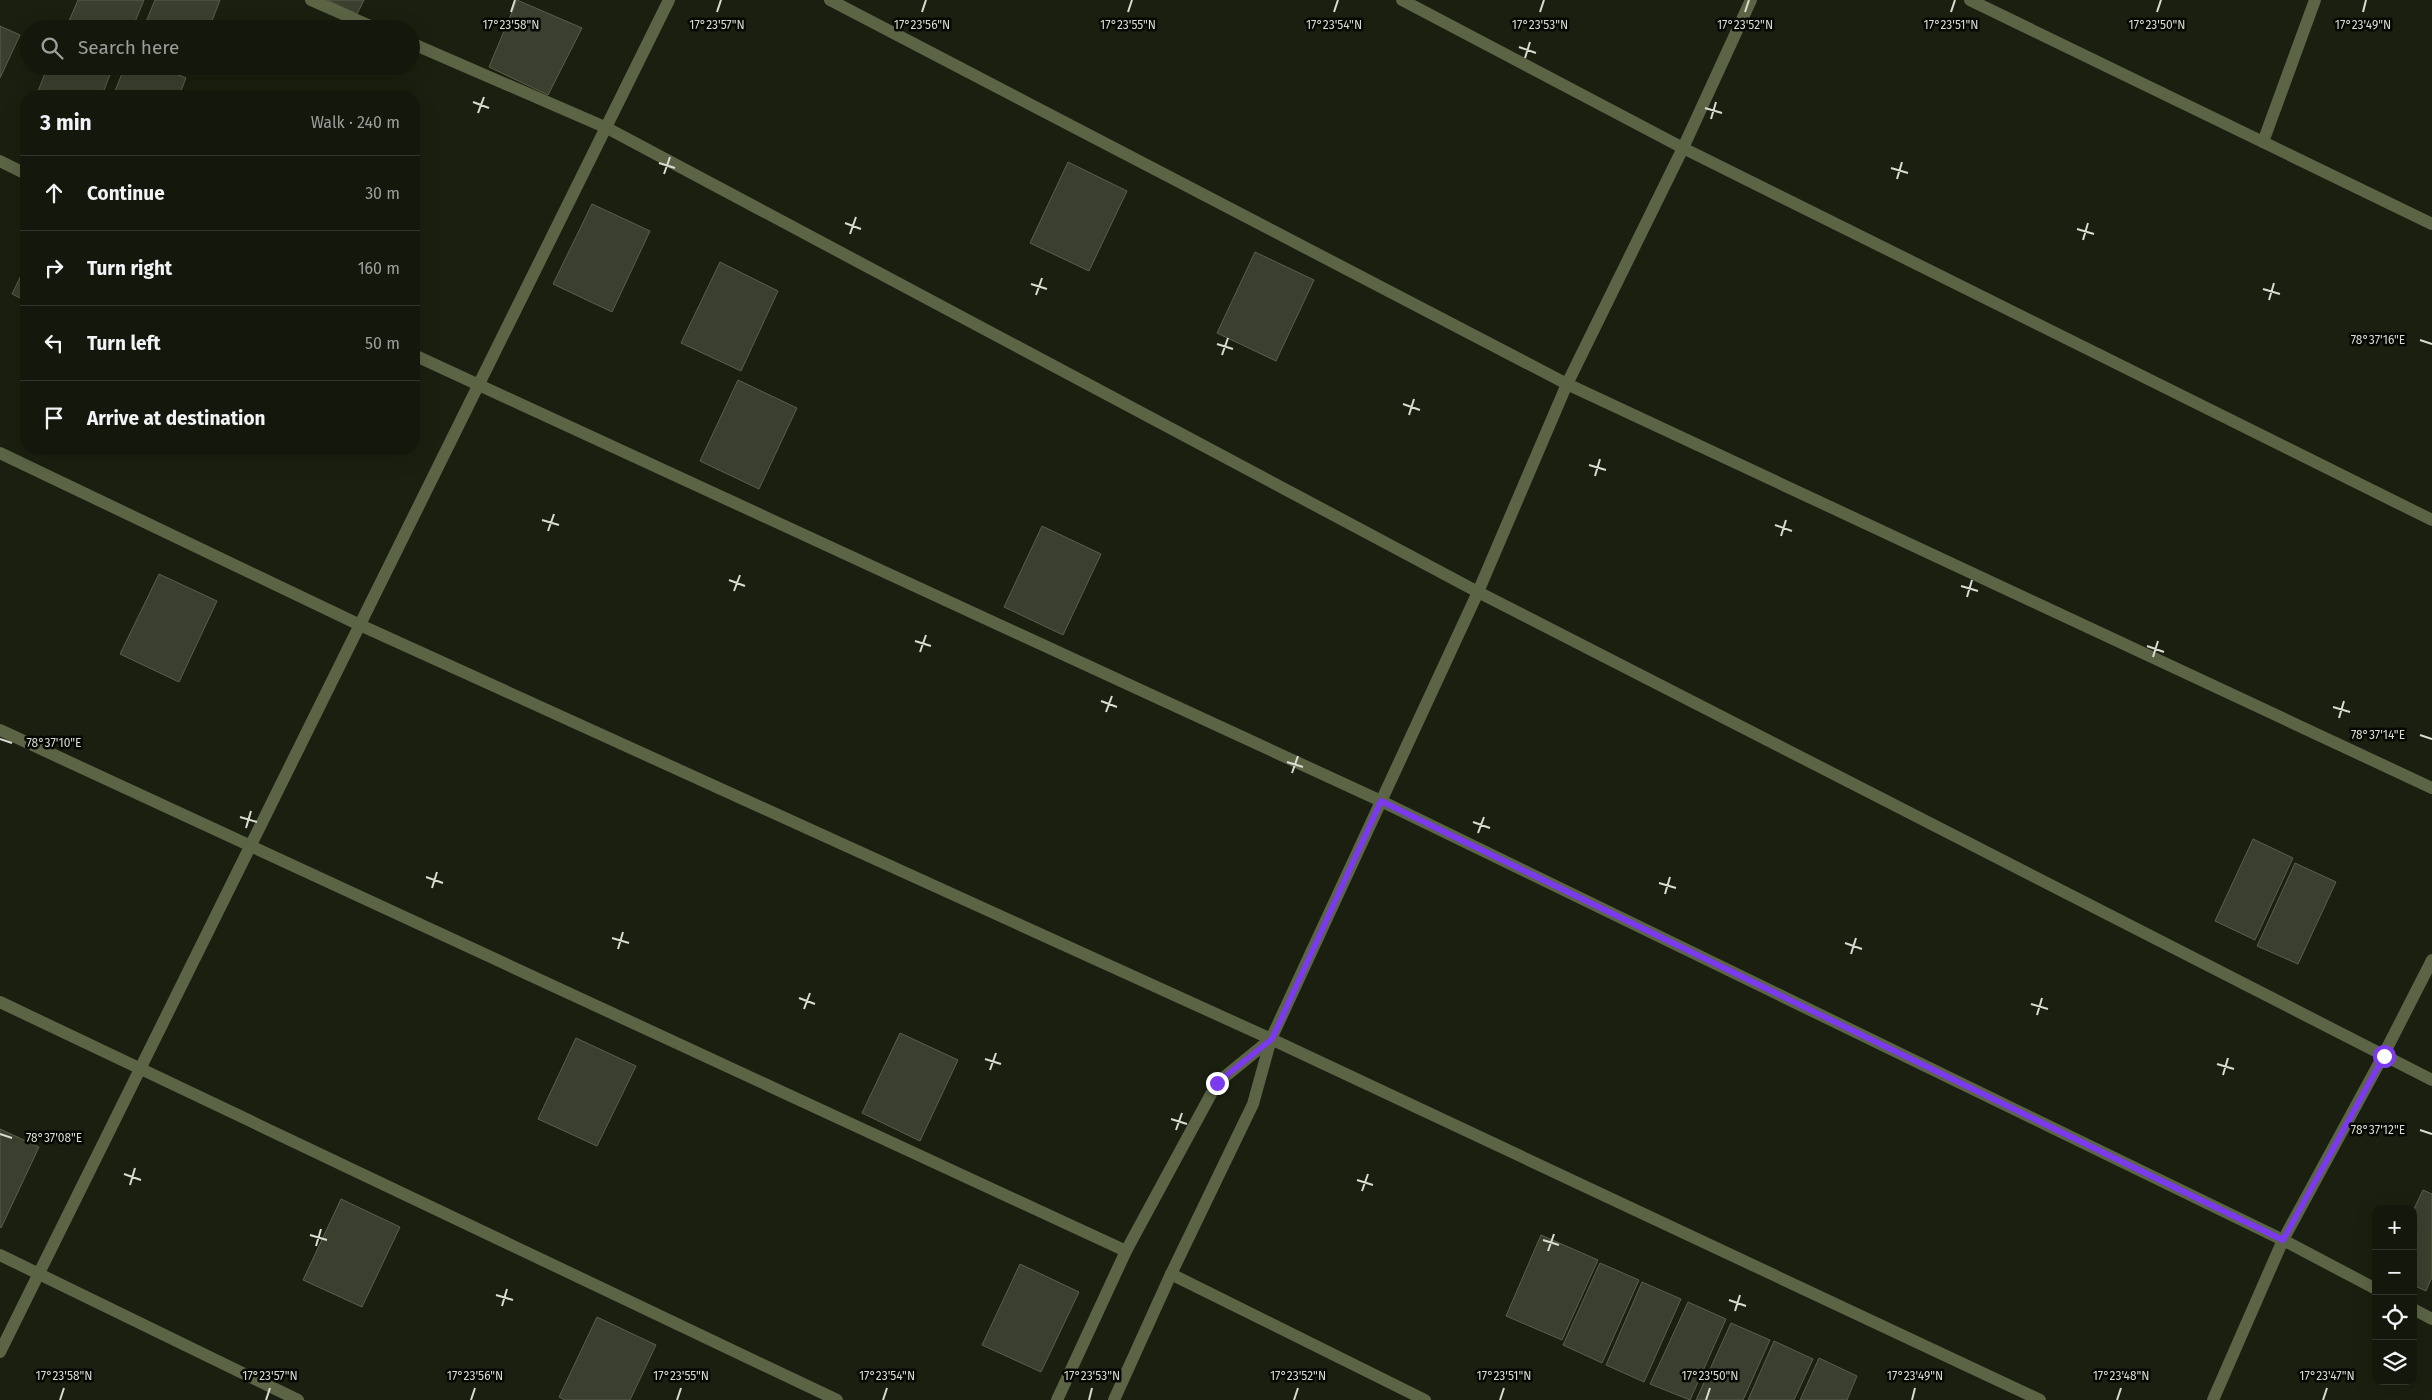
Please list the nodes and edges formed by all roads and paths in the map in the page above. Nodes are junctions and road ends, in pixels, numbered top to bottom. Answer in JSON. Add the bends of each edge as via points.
{"nodes":[{"id":1,"x":311,"y":0,"type":"edge"},
{"id":2,"x":669,"y":0,"type":"edge"},
{"id":3,"x":830,"y":0,"type":"edge"},
{"id":4,"x":1402,"y":0,"type":"edge"},
{"id":5,"x":1751,"y":0,"type":"edge"},
{"id":6,"x":1970,"y":0,"type":"edge"},
{"id":7,"x":2315,"y":0,"type":"edge"},
{"id":8,"x":357,"y":20,"type":"edge"},
{"id":9,"x":420,"y":47,"type":"edge"},
{"id":10,"x":607,"y":128,"type":"junction"},
{"id":11,"x":2263,"y":142,"type":"junction"},
{"id":12,"x":1683,"y":148,"type":"junction"},
{"id":13,"x":0,"y":161,"type":"edge"},
{"id":14,"x":20,"y":171,"type":"edge"},
{"id":15,"x":2432,"y":224,"type":"edge"},
{"id":16,"x":420,"y":358,"type":"edge"},
{"id":17,"x":1567,"y":384,"type":"junction"},
{"id":18,"x":478,"y":385,"type":"junction"},
{"id":19,"x":0,"y":453,"type":"edge"},
{"id":20,"x":2432,"y":520,"type":"edge"},
{"id":21,"x":1478,"y":592,"type":"junction"},
{"id":22,"x":360,"y":625,"type":"junction"},
{"id":23,"x":0,"y":730,"type":"edge"},
{"id":24,"x":2432,"y":788,"type":"edge"},
{"id":25,"x":1381,"y":801,"type":"junction"},
{"id":26,"x":250,"y":846,"type":"junction"},
{"id":27,"x":2432,"y":960,"type":"edge"},
{"id":28,"x":0,"y":1002,"type":"edge"},
{"id":29,"x":1272,"y":1039,"type":"junction"},
{"id":30,"x":2384,"y":1056,"type":"junction"},
{"id":31,"x":140,"y":1067,"type":"junction"},
{"id":32,"x":2432,"y":1080,"type":"edge"},
{"id":33,"x":2283,"y":1240,"type":"junction"},
{"id":34,"x":1126,"y":1251,"type":"junction"},
{"id":35,"x":0,"y":1255,"type":"edge"},
{"id":36,"x":38,"y":1274,"type":"junction"},
{"id":37,"x":1171,"y":1274,"type":"junction"},
{"id":38,"x":2372,"y":1287,"type":"edge"},
{"id":39,"x":2417,"y":1311,"type":"edge"},
{"id":40,"x":2432,"y":1319,"type":"edge"},
{"id":41,"x":0,"y":1352,"type":"edge"},
{"id":42,"x":298,"y":1400,"type":"edge"},
{"id":43,"x":837,"y":1400,"type":"edge"},
{"id":44,"x":1056,"y":1400,"type":"edge"},
{"id":45,"x":1114,"y":1400,"type":"edge"},
{"id":46,"x":1425,"y":1400,"type":"edge"},
{"id":47,"x":2040,"y":1400,"type":"edge"},
{"id":48,"x":2213,"y":1400,"type":"edge"}],
"edges":[{"from":1,"to":8,"type":"street"},
{"from":2,"to":10,"type":"street"},
{"from":3,"to":17,"type":"street"},
{"from":4,"to":12,"type":"street"},
{"from":5,"to":12,"type":"street"},
{"from":6,"to":11,"type":"street"},
{"from":7,"to":11,"type":"street"},
{"from":9,"to":10,"type":"street"},
{"from":10,"to":18,"type":"street"},
{"from":10,"to":21,"type":"street"},
{"from":11,"to":15,"type":"street"},
{"from":12,"to":17,"type":"street"},
{"from":12,"to":20,"type":"street"},
{"from":13,"to":14,"type":"street"},
{"from":16,"to":18,"type":"street"},
{"from":17,"to":21,"type":"street"},
{"from":17,"to":24,"type":"street"},
{"from":18,"to":22,"type":"street"},
{"from":18,"to":25,"type":"street"},
{"from":19,"to":22,"type":"street"},
{"from":21,"to":25,"type":"street"},
{"from":21,"to":30,"type":"street"},
{"from":22,"to":26,"type":"street"},
{"from":22,"to":29,"type":"street"},
{"from":23,"to":26,"type":"street"},
{"from":25,"to":29,"type":"street"},
{"from":25,"to":33,"type":"street"},
{"from":26,"to":31,"type":"street"},
{"from":26,"to":34,"type":"street"},
{"from":27,"to":30,"type":"street"},
{"from":28,"to":31,"type":"street"},
{"from":29,"to":34,"type":"street","via":[[1217,1083]]},
{"from":29,"to":37,"type":"street","via":[[1253,1104]]},
{"from":29,"to":47,"type":"street"},
{"from":30,"to":32,"type":"street"},
{"from":30,"to":33,"type":"street"},
{"from":31,"to":36,"type":"street"},
{"from":31,"to":43,"type":"street"},
{"from":33,"to":38,"type":"street"},
{"from":33,"to":48,"type":"street"},
{"from":34,"to":44,"type":"street"},
{"from":35,"to":36,"type":"street"},
{"from":36,"to":41,"type":"street"},
{"from":36,"to":42,"type":"street"},
{"from":37,"to":45,"type":"street"},
{"from":37,"to":46,"type":"street"},
{"from":39,"to":40,"type":"street"}]}
